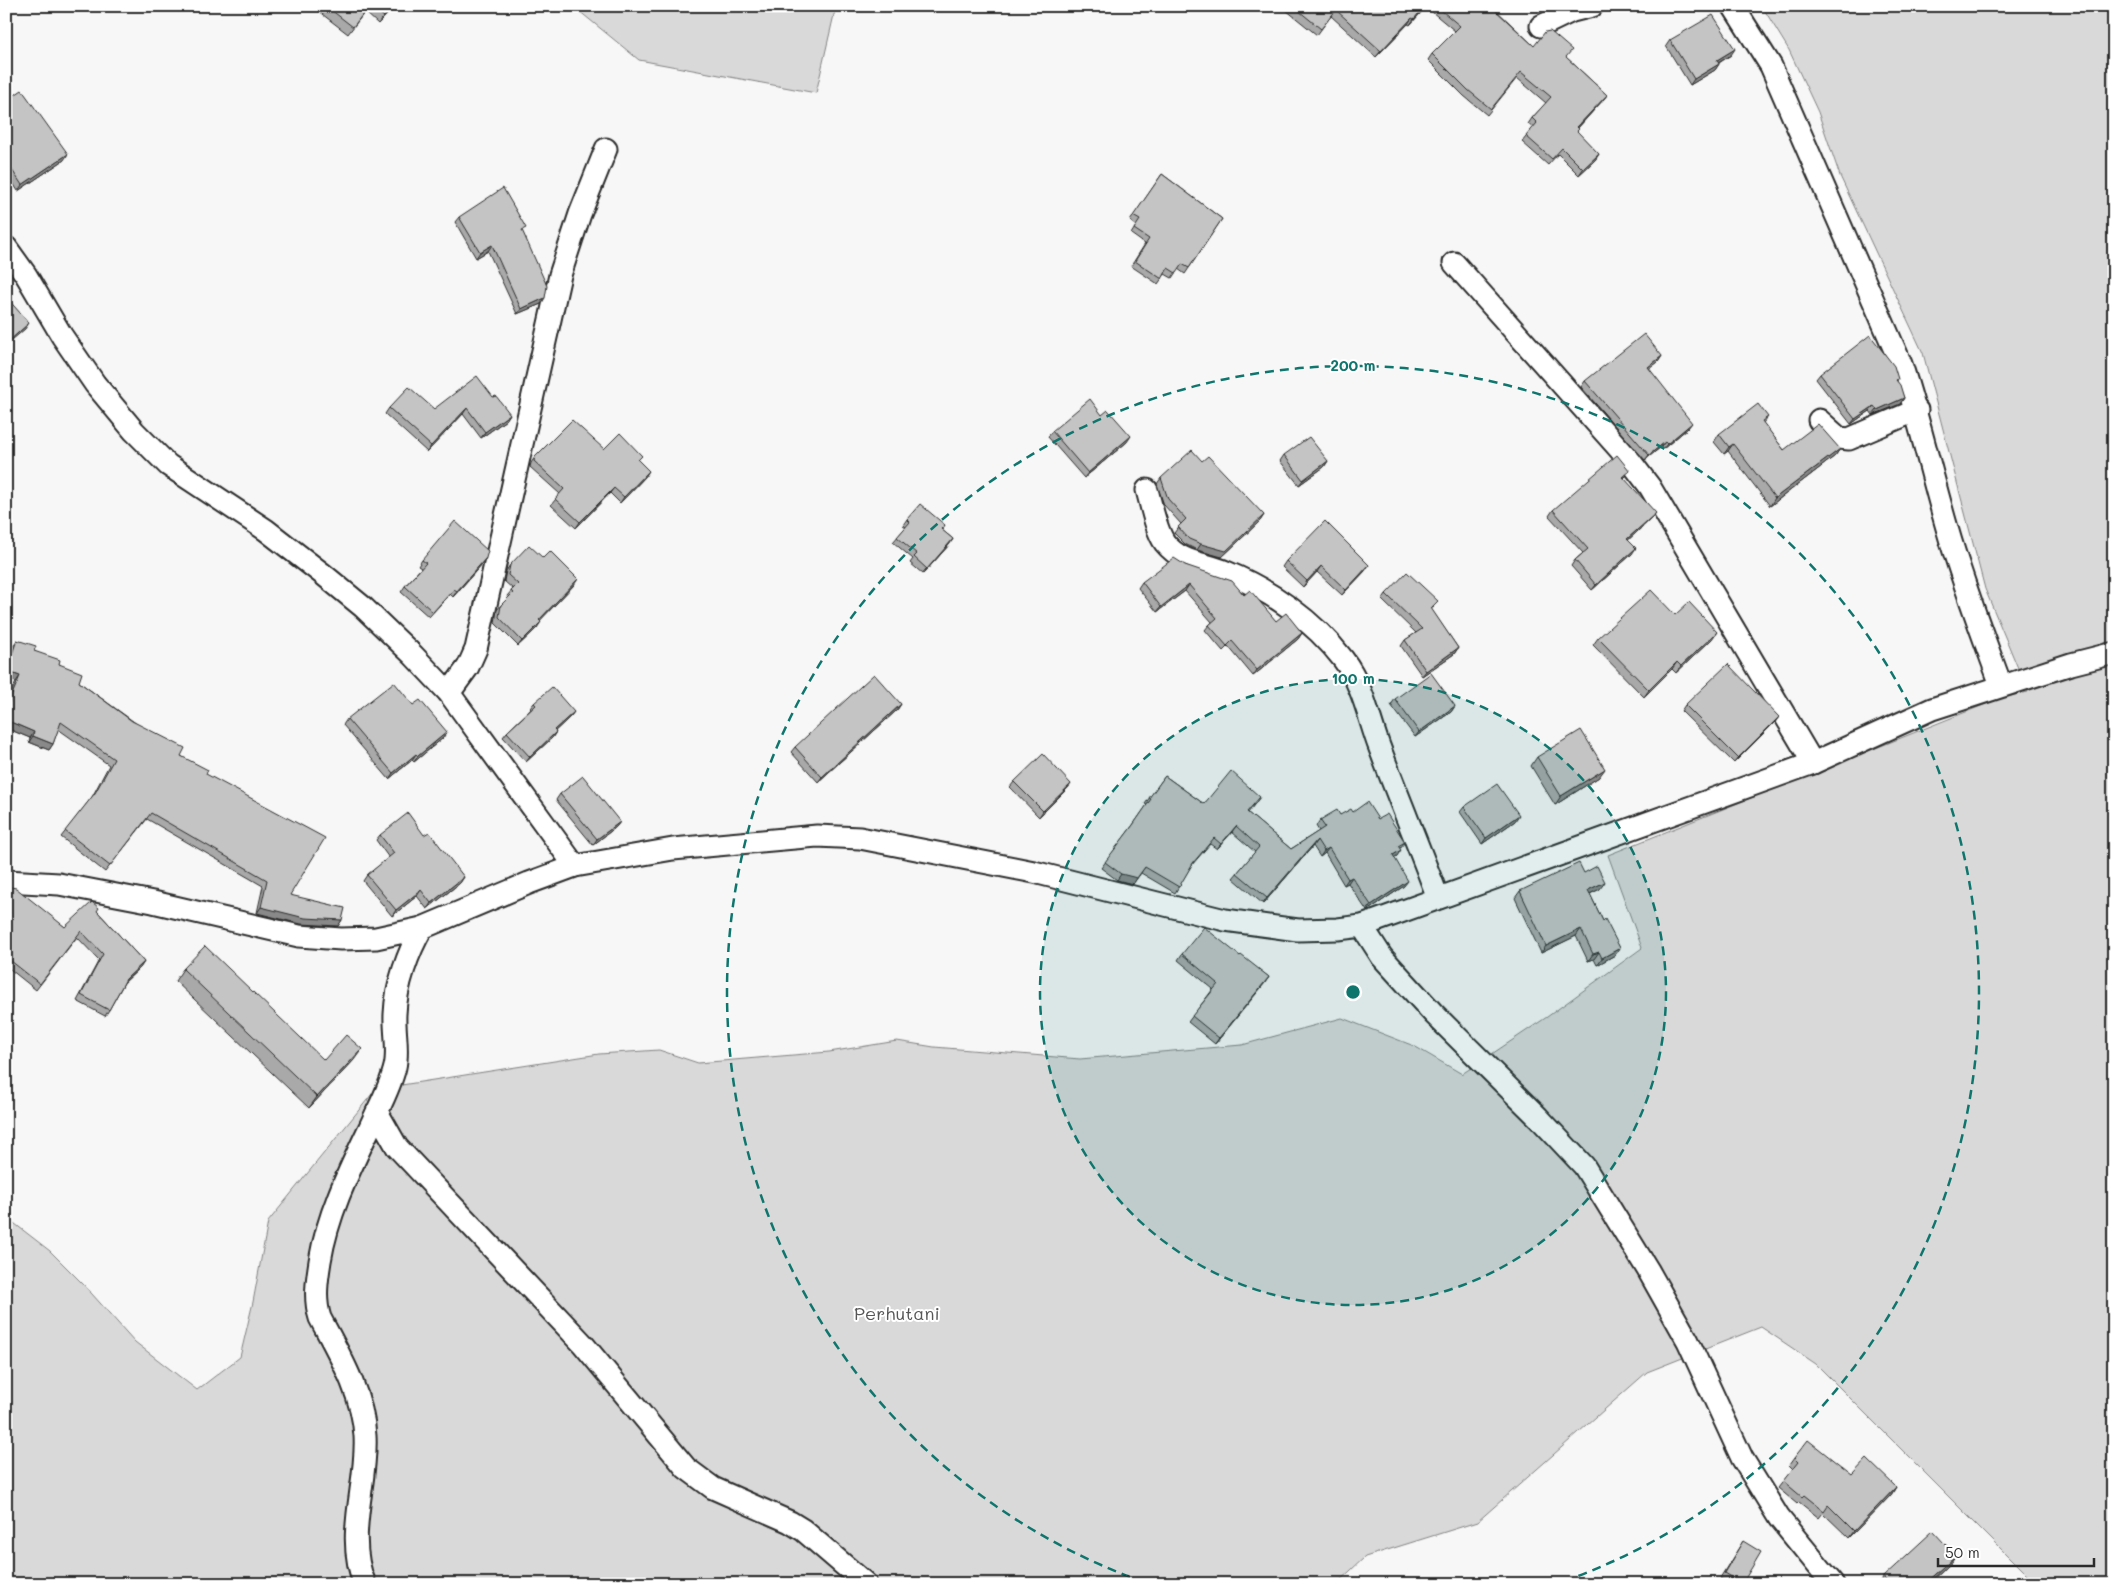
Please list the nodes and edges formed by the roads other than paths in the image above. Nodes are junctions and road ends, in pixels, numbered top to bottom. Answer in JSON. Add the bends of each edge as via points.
{"nodes":[{"id":1,"x":1592,"y":6,"type":"edge"},
{"id":2,"x":1733,"y":6,"type":"edge"},
{"id":3,"x":1541,"y":26,"type":"dead end"},
{"id":4,"x":606,"y":149,"type":"dead end"},
{"id":5,"x":6,"y":247,"type":"edge"},
{"id":6,"x":1454,"y":263,"type":"dead end"},
{"id":7,"x":1917,"y":410,"type":"junction"},
{"id":8,"x":1818,"y":420,"type":"dead end"},
{"id":9,"x":1147,"y":490,"type":"dead end"},
{"id":10,"x":2114,"y":653,"type":"edge"},
{"id":11,"x":2002,"y":686,"type":"junction"},
{"id":12,"x":449,"y":693,"type":"junction"},
{"id":13,"x":1813,"y":763,"type":"junction"},
{"id":14,"x":575,"y":866,"type":"junction"},
{"id":15,"x":6,"y":881,"type":"edge"},
{"id":16,"x":1438,"y":898,"type":"junction"},
{"id":17,"x":1362,"y":926,"type":"junction"},
{"id":18,"x":422,"y":928,"type":"junction"},
{"id":19,"x":377,"y":1112,"type":"junction"},
{"id":20,"x":365,"y":1584,"type":"edge"},
{"id":21,"x":866,"y":1584,"type":"edge"},
{"id":22,"x":1833,"y":1584,"type":"edge"}],
"edges":[{"from":1,"to":3,"type":"street","via":[[1572,11]]},
{"from":2,"to":7,"type":"street","via":[[1771,66],[1901,364]]},
{"from":4,"to":12,"type":"street","via":[[560,275],[476,649],[468,667]]},
{"from":5,"to":12,"type":"street","via":[[95,384],[134,432],[168,465],[266,530],[363,607]]},
{"from":6,"to":13,"type":"street","via":[[1650,487]]},
{"from":7,"to":8,"type":"street","via":[[1849,439],[1839,438]]},
{"from":7,"to":11,"type":"street","via":[[1947,528]]},
{"from":9,"to":16,"type":"street","via":[[1165,542],[1185,560],[1225,571],[1263,591],[1311,624],[1344,660],[1363,693],[1378,744]]},
{"from":10,"to":11,"type":"street"},
{"from":11,"to":13,"type":"street","via":[[1932,709]]},
{"from":12,"to":14,"type":"street"},
{"from":13,"to":16,"type":"street"},
{"from":14,"to":17,"type":"street","via":[[673,849],[782,838],[860,838],[1034,872],[1224,920],[1298,930]]},
{"from":14,"to":18,"type":"street"},
{"from":15,"to":18,"type":"street","via":[[59,884],[299,936],[376,938]]},
{"from":16,"to":17,"type":"street"},
{"from":17,"to":22,"type":"street","via":[[1382,957],[1434,1014],[1584,1166],[1688,1341],[1742,1458],[1779,1518]]},
{"from":18,"to":19,"type":"street","via":[[404,968],[395,1013],[396,1066]]},
{"from":19,"to":20,"type":"street","via":[[342,1185],[324,1236],[316,1281],[318,1310],[345,1366],[360,1406],[365,1434],[365,1462],[356,1531],[358,1568]]},
{"from":19,"to":21,"type":"street","via":[[397,1147],[583,1344],[686,1468],[713,1488],[803,1530]]}]}
